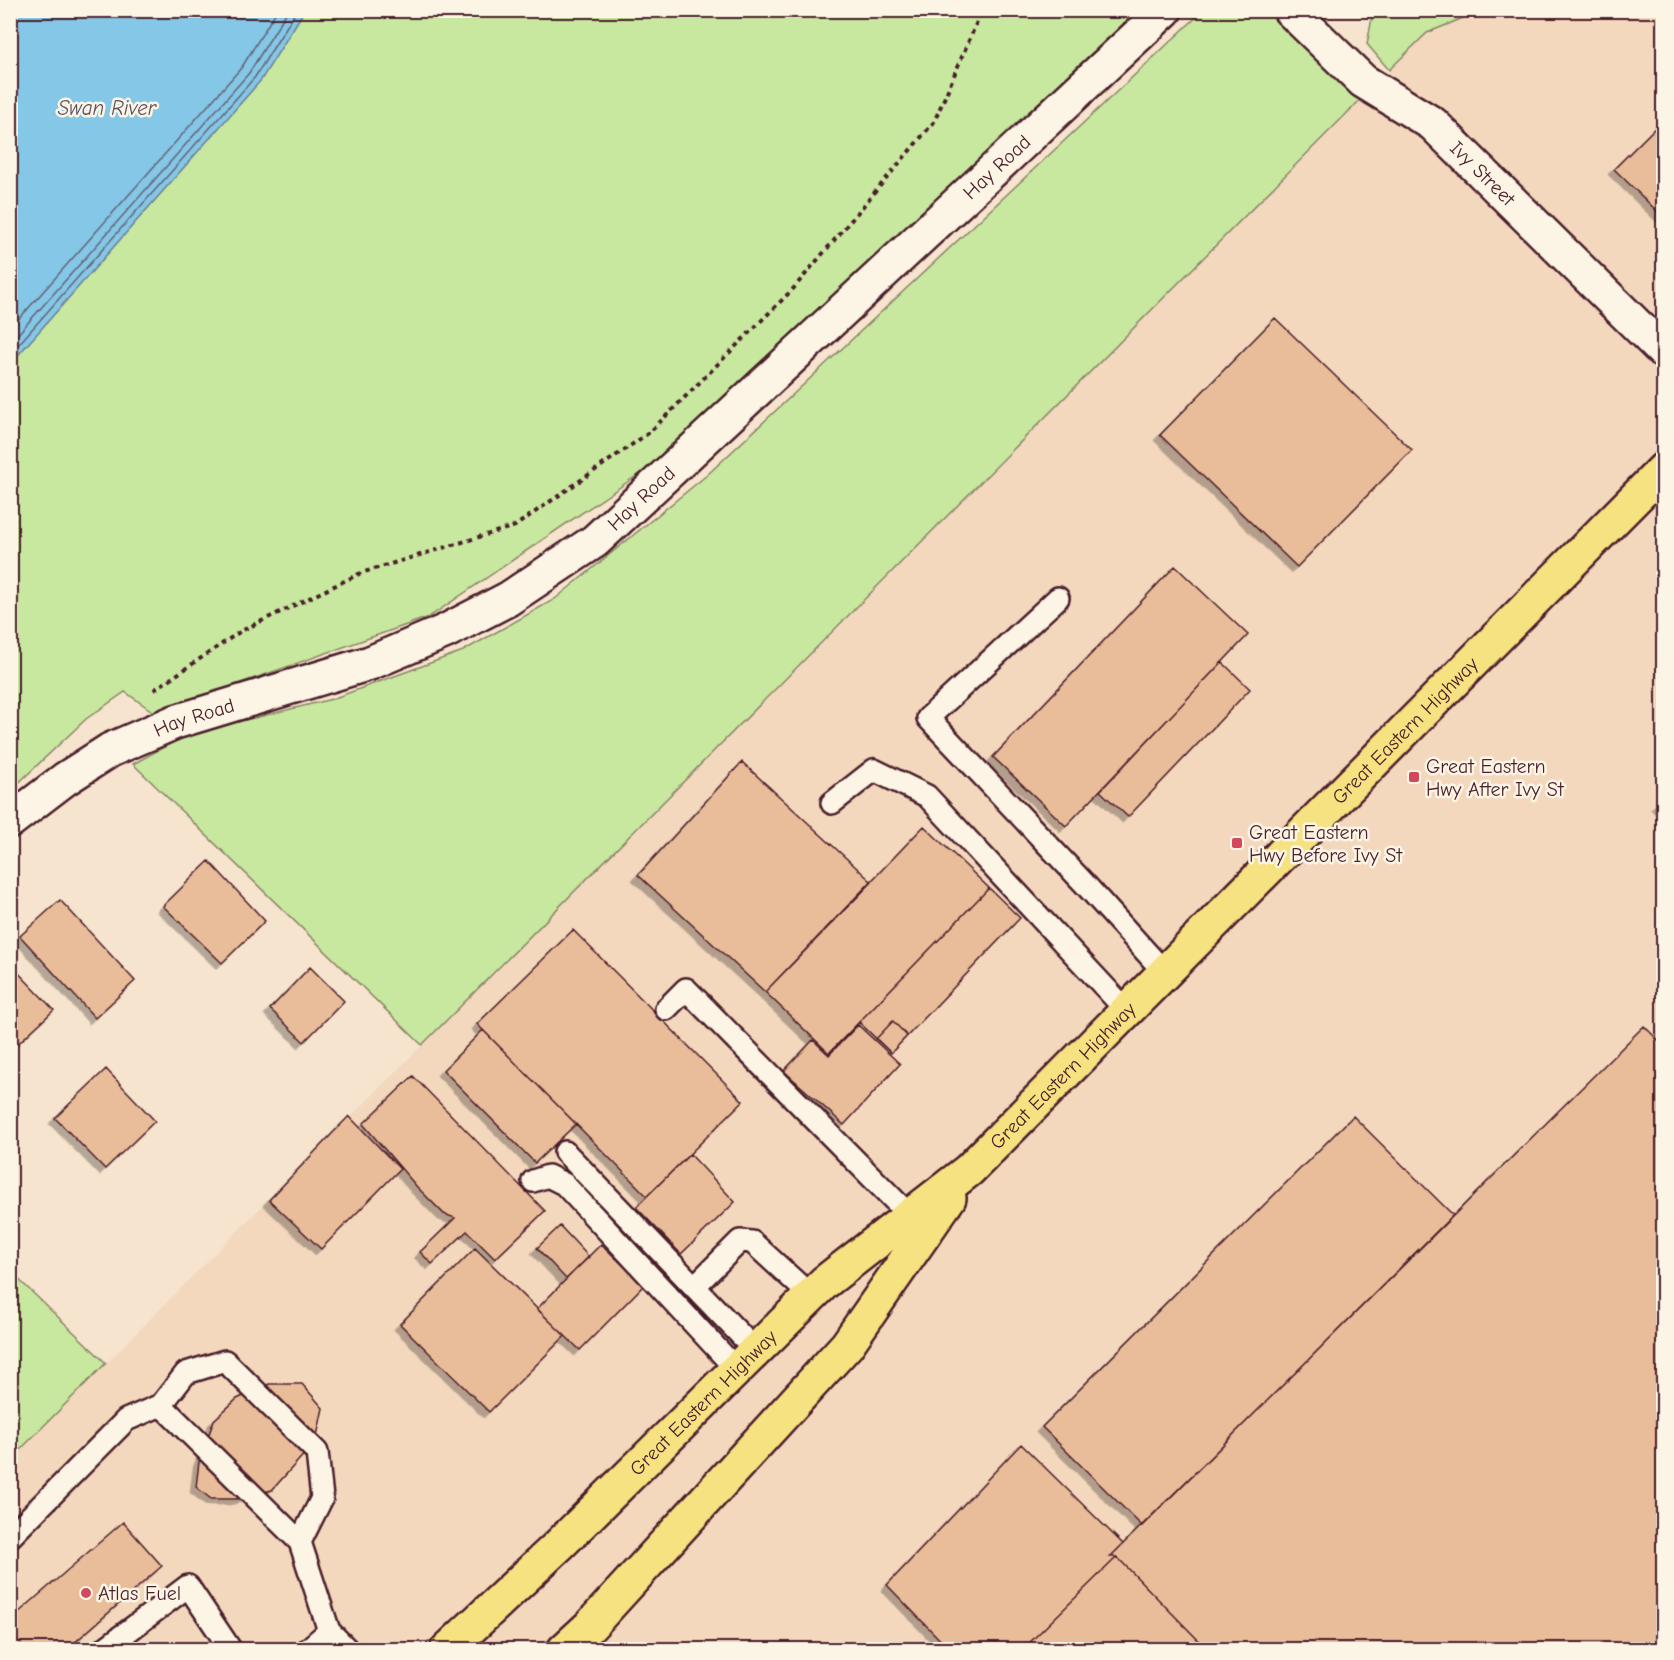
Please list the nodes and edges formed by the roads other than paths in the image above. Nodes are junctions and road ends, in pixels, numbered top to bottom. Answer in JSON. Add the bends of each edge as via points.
{"nodes":[{"id":1,"x":1165,"y":10,"type":"edge"},
{"id":2,"x":1290,"y":10,"type":"edge"},
{"id":3,"x":1664,"y":352,"type":"edge"},
{"id":4,"x":1664,"y":469,"type":"edge"},
{"id":5,"x":1058,"y":598,"type":"dead end"},
{"id":6,"x":832,"y":803,"type":"dead end"},
{"id":7,"x":10,"y":821,"type":"edge"},
{"id":8,"x":1164,"y":973,"type":"junction"},
{"id":9,"x":666,"y":1009,"type":"dead end"},
{"id":10,"x":1127,"y":1011,"type":"junction"},
{"id":11,"x":565,"y":1152,"type":"dead end"},
{"id":12,"x":969,"y":1170,"type":"junction"},
{"id":13,"x":533,"y":1180,"type":"dead end"},
{"id":14,"x":910,"y":1216,"type":"junction"},
{"id":15,"x":694,"y":1287,"type":"junction"},
{"id":16,"x":811,"y":1296,"type":"junction"},
{"id":17,"x":746,"y":1360,"type":"junction"},
{"id":18,"x":161,"y":1405,"type":"junction"},
{"id":19,"x":10,"y":1537,"type":"edge"},
{"id":20,"x":300,"y":1542,"type":"junction"},
{"id":21,"x":329,"y":1630,"type":"junction"},
{"id":22,"x":103,"y":1650,"type":"edge"},
{"id":23,"x":231,"y":1650,"type":"edge"},
{"id":24,"x":306,"y":1650,"type":"edge"},
{"id":25,"x":348,"y":1650,"type":"edge"},
{"id":26,"x":447,"y":1650,"type":"edge"},
{"id":27,"x":564,"y":1650,"type":"edge"}],
"edges":[{"from":1,"to":7,"type":"street","name":"Hay Road","via":[[595,541],[508,599],[446,631],[370,663],[175,722],[110,750],[65,778]]},
{"from":2,"to":3,"type":"street","name":"Ivy Street","via":[[1363,81],[1433,124]]},
{"from":4,"to":8,"type":"highway","name":"Great Eastern Highway"},
{"from":5,"to":8,"type":"lane","via":[[928,718]]},
{"from":6,"to":10,"type":"lane","via":[[874,770],[927,796]]},
{"from":8,"to":10,"type":"highway","name":"Great Eastern Highway"},
{"from":9,"to":14,"type":"lane","via":[[686,989]]},
{"from":10,"to":12,"type":"highway","name":"Great Eastern Highway"},
{"from":11,"to":15,"type":"lane"},
{"from":12,"to":14,"type":"highway","name":"Great Eastern Highway"},
{"from":12,"to":27,"type":"highway","name":"Great Eastern Highway","via":[[847,1345]]},
{"from":13,"to":17,"type":"lane","via":[[548,1176],[564,1184]]},
{"from":14,"to":16,"type":"highway","name":"Great Eastern Highway"},
{"from":15,"to":16,"type":"lane","via":[[740,1241],[752,1242]]},
{"from":15,"to":17,"type":"lane"},
{"from":16,"to":17,"type":"highway","name":"Great Eastern Highway"},
{"from":17,"to":26,"type":"highway","name":"Great Eastern Highway","via":[[560,1545]]},
{"from":18,"to":19,"type":"lane","via":[[126,1420]]},
{"from":18,"to":20,"type":"lane"},
{"from":18,"to":20,"type":"lane","via":[[186,1374],[225,1361],[317,1452],[322,1498]]},
{"from":20,"to":21,"type":"lane"},
{"from":21,"to":24,"type":"lane"},
{"from":21,"to":25,"type":"lane"},
{"from":22,"to":23,"type":"lane","via":[[188,1586]]}]}
